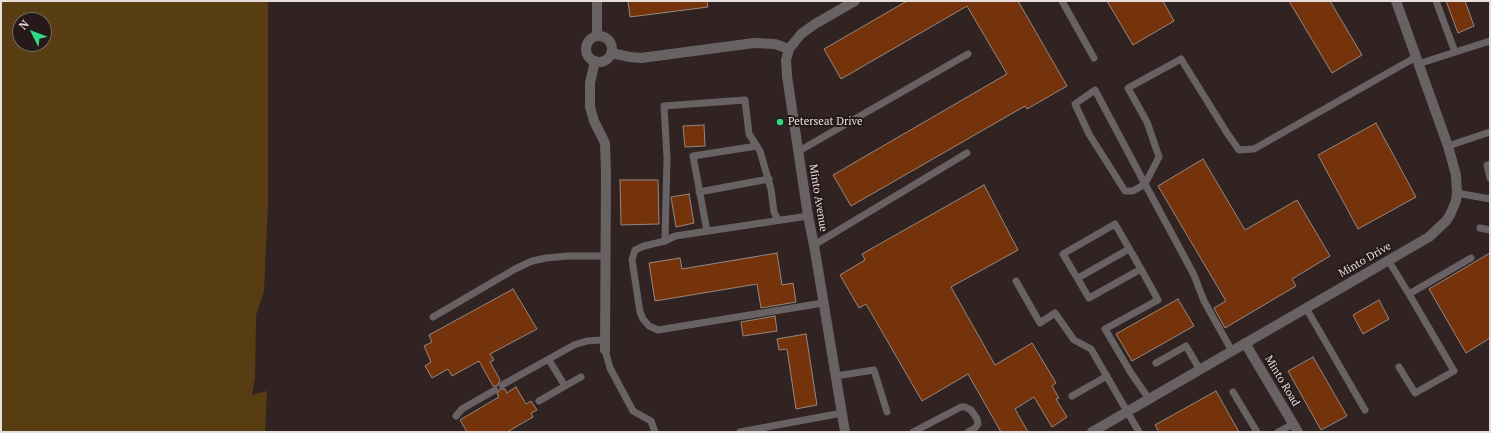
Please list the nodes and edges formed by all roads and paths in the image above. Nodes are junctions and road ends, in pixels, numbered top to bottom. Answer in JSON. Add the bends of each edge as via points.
{"nodes":[{"id":1,"x":597,"y":1,"type":"edge"},
{"id":2,"x":1062,"y":1,"type":"edge"},
{"id":3,"x":1396,"y":1,"type":"edge"},
{"id":4,"x":1436,"y":1,"type":"edge"},
{"id":5,"x":853,"y":2,"type":"edge"},
{"id":6,"x":597,"y":36,"type":"junction"},
{"id":7,"x":1490,"y":42,"type":"edge"},
{"id":8,"x":789,"y":50,"type":"junction"},
{"id":9,"x":1455,"y":52,"type":"junction"},
{"id":10,"x":611,"y":53,"type":"junction"},
{"id":11,"x":968,"y":54,"type":"dead end"},
{"id":12,"x":1094,"y":58,"type":"dead end"},
{"id":13,"x":1417,"y":60,"type":"junction"},
{"id":14,"x":595,"y":61,"type":"junction"},
{"id":15,"x":1490,"y":132,"type":"edge"},
{"id":16,"x":757,"y":146,"type":"junction"},
{"id":17,"x":1448,"y":146,"type":"junction"},
{"id":18,"x":799,"y":151,"type":"junction"},
{"id":19,"x":967,"y":153,"type":"dead end"},
{"id":20,"x":1490,"y":164,"type":"edge"},
{"id":21,"x":1490,"y":178,"type":"edge"},
{"id":22,"x":769,"y":179,"type":"junction"},
{"id":23,"x":1145,"y":184,"type":"junction"},
{"id":24,"x":699,"y":192,"type":"junction"},
{"id":25,"x":1457,"y":193,"type":"junction"},
{"id":26,"x":1490,"y":199,"type":"edge"},
{"id":27,"x":808,"y":216,"type":"junction"},
{"id":28,"x":778,"y":220,"type":"junction"},
{"id":29,"x":1480,"y":228,"type":"dead end"},
{"id":30,"x":1490,"y":230,"type":"edge"},
{"id":31,"x":707,"y":231,"type":"junction"},
{"id":32,"x":665,"y":241,"type":"junction"},
{"id":33,"x":814,"y":245,"type":"junction"},
{"id":34,"x":1129,"y":249,"type":"junction"},
{"id":35,"x":606,"y":256,"type":"junction"},
{"id":36,"x":1471,"y":258,"type":"dead end"},
{"id":37,"x":1388,"y":260,"type":"junction"},
{"id":38,"x":1141,"y":269,"type":"junction"},
{"id":39,"x":1078,"y":278,"type":"junction"},
{"id":40,"x":1016,"y":282,"type":"dead end"},
{"id":41,"x":1409,"y":294,"type":"junction"},
{"id":42,"x":823,"y":304,"type":"junction"},
{"id":43,"x":1306,"y":308,"type":"junction"},
{"id":44,"x":432,"y":317,"type":"dead end"},
{"id":45,"x":1245,"y":343,"type":"junction"},
{"id":46,"x":605,"y":346,"type":"junction"},
{"id":47,"x":1232,"y":351,"type":"junction"},
{"id":48,"x":549,"y":360,"type":"junction"},
{"id":49,"x":1156,"y":364,"type":"dead end"},
{"id":50,"x":1399,"y":367,"type":"dead end"},
{"id":51,"x":1200,"y":370,"type":"junction"},
{"id":52,"x":836,"y":376,"type":"junction"},
{"id":53,"x":1107,"y":376,"type":"junction"},
{"id":54,"x":581,"y":377,"type":"dead end"},
{"id":55,"x":502,"y":385,"type":"dead end"},
{"id":56,"x":565,"y":386,"type":"junction"},
{"id":57,"x":495,"y":390,"type":"dead end"},
{"id":58,"x":1233,"y":392,"type":"dead end"},
{"id":59,"x":1072,"y":396,"type":"dead end"},
{"id":60,"x":1149,"y":399,"type":"junction"},
{"id":61,"x":539,"y":401,"type":"dead end"},
{"id":62,"x":1365,"y":410,"type":"dead end"},
{"id":63,"x":887,"y":412,"type":"dead end"},
{"id":64,"x":1127,"y":412,"type":"junction"},
{"id":65,"x":842,"y":413,"type":"junction"},
{"id":66,"x":456,"y":416,"type":"dead end"},
{"id":67,"x":1295,"y":428,"type":"edge"},
{"id":68,"x":655,"y":432,"type":"edge"},
{"id":69,"x":740,"y":432,"type":"edge"},
{"id":70,"x":845,"y":432,"type":"edge"},
{"id":71,"x":913,"y":432,"type":"edge"},
{"id":72,"x":968,"y":432,"type":"edge"},
{"id":73,"x":1092,"y":432,"type":"edge"},
{"id":74,"x":1139,"y":432,"type":"edge"},
{"id":75,"x":1256,"y":432,"type":"edge"},
{"id":76,"x":1278,"y":432,"type":"edge"}],
"edges":[{"from":1,"to":6,"type":"street"},
{"from":2,"to":12,"type":"lane"},
{"from":3,"to":13,"type":"street","name":"Minto Drive"},
{"from":4,"to":9,"type":"lane"},
{"from":5,"to":8,"type":"street","name":"Minto Avenue","via":[[801,34]]},
{"from":6,"to":10,"type":"street","via":[[609,41]]},
{"from":6,"to":14,"type":"street","via":[[590,40],[586,48],[588,56]]},
{"from":7,"to":9,"type":"lane"},
{"from":8,"to":10,"type":"street","via":[[775,44],[754,43],[641,58]]},
{"from":8,"to":18,"type":"street","name":"Minto Avenue","via":[[786,76]]},
{"from":9,"to":13,"type":"lane"},
{"from":10,"to":14,"type":"street","via":[[606,60]]},
{"from":11,"to":18,"type":"lane"},
{"from":13,"to":17,"type":"street","name":"Minto Drive"},
{"from":13,"to":23,"type":"lane","via":[[1254,149],[1239,150],[1181,59],[1128,88],[1147,122],[1159,156]]},
{"from":14,"to":35,"type":"street","via":[[590,83],[590,107],[605,143]]},
{"from":15,"to":17,"type":"lane"},
{"from":16,"to":22,"type":"lane"},
{"from":16,"to":24,"type":"lane","via":[[693,156]]},
{"from":16,"to":32,"type":"lane","via":[[749,134],[745,100],[664,106],[667,158]]},
{"from":17,"to":25,"type":"street","name":"Minto Drive","via":[[1456,175]]},
{"from":18,"to":27,"type":"street","name":"Minto Avenue"},
{"from":19,"to":33,"type":"lane"},
{"from":20,"to":21,"type":"lane","via":[[1487,164]]},
{"from":22,"to":24,"type":"lane"},
{"from":22,"to":28,"type":"lane","via":[[774,212]]},
{"from":23,"to":23,"type":"lane","via":[[1133,191],[1125,191],[1089,134],[1075,104],[1095,90]]},
{"from":23,"to":47,"type":"lane"},
{"from":24,"to":31,"type":"lane"},
{"from":25,"to":26,"type":"lane"},
{"from":25,"to":37,"type":"street","name":"Minto Drive","via":[[1454,207],[1446,221],[1429,237]]},
{"from":27,"to":28,"type":"lane"},
{"from":27,"to":33,"type":"street","name":"Minto Avenue"},
{"from":28,"to":31,"type":"lane"},
{"from":29,"to":30,"type":"lane"},
{"from":31,"to":32,"type":"lane","via":[[675,236]]},
{"from":32,"to":42,"type":"lane","via":[[636,250],[632,260],[641,316],[649,326],[658,330]]},
{"from":33,"to":42,"type":"street","name":"Minto Avenue"},
{"from":34,"to":38,"type":"lane"},
{"from":34,"to":39,"type":"lane"},
{"from":34,"to":39,"type":"lane","via":[[1115,224],[1063,254]]},
{"from":35,"to":44,"type":"lane","via":[[568,256],[532,261]]},
{"from":35,"to":46,"type":"street"},
{"from":36,"to":41,"type":"lane"},
{"from":37,"to":41,"type":"lane"},
{"from":37,"to":43,"type":"street","name":"Minto Drive"},
{"from":38,"to":39,"type":"lane","via":[[1089,298]]},
{"from":38,"to":60,"type":"lane","via":[[1158,300],[1104,329]]},
{"from":40,"to":53,"type":"lane","via":[[1040,323],[1055,313],[1074,340],[1091,349]]},
{"from":41,"to":50,"type":"lane","via":[[1454,371],[1415,393]]},
{"from":42,"to":52,"type":"street","name":"Minto Avenue"},
{"from":43,"to":45,"type":"street","name":"Minto Drive"},
{"from":43,"to":62,"type":"lane"},
{"from":45,"to":47,"type":"street","name":"Minto Drive"},
{"from":45,"to":67,"type":"street","name":"Minto Road"},
{"from":46,"to":48,"type":"lane","via":[[602,340],[580,342]]},
{"from":46,"to":68,"type":"lane","via":[[610,368],[633,411],[651,421]]},
{"from":47,"to":51,"type":"street","name":"Minto Drive"},
{"from":48,"to":55,"type":"lane"},
{"from":48,"to":56,"type":"lane"},
{"from":49,"to":51,"type":"lane","via":[[1186,346]]},
{"from":51,"to":60,"type":"street","name":"Minto Drive"},
{"from":52,"to":63,"type":"lane","via":[[874,370]]},
{"from":52,"to":65,"type":"street","name":"Minto Avenue"},
{"from":53,"to":59,"type":"lane"},
{"from":53,"to":64,"type":"lane"},
{"from":54,"to":56,"type":"lane"},
{"from":56,"to":61,"type":"lane"},
{"from":57,"to":66,"type":"lane","via":[[462,409]]},
{"from":58,"to":75,"type":"lane"},
{"from":60,"to":64,"type":"street","name":"Minto Drive"},
{"from":64,"to":73,"type":"street","name":"Minto Drive"},
{"from":64,"to":74,"type":"lane"},
{"from":65,"to":69,"type":"lane"},
{"from":65,"to":70,"type":"street","name":"Minto Avenue"},
{"from":67,"to":76,"type":"lane"},
{"from":71,"to":72,"type":"lane","via":[[965,407],[971,410],[978,424]]}]}
